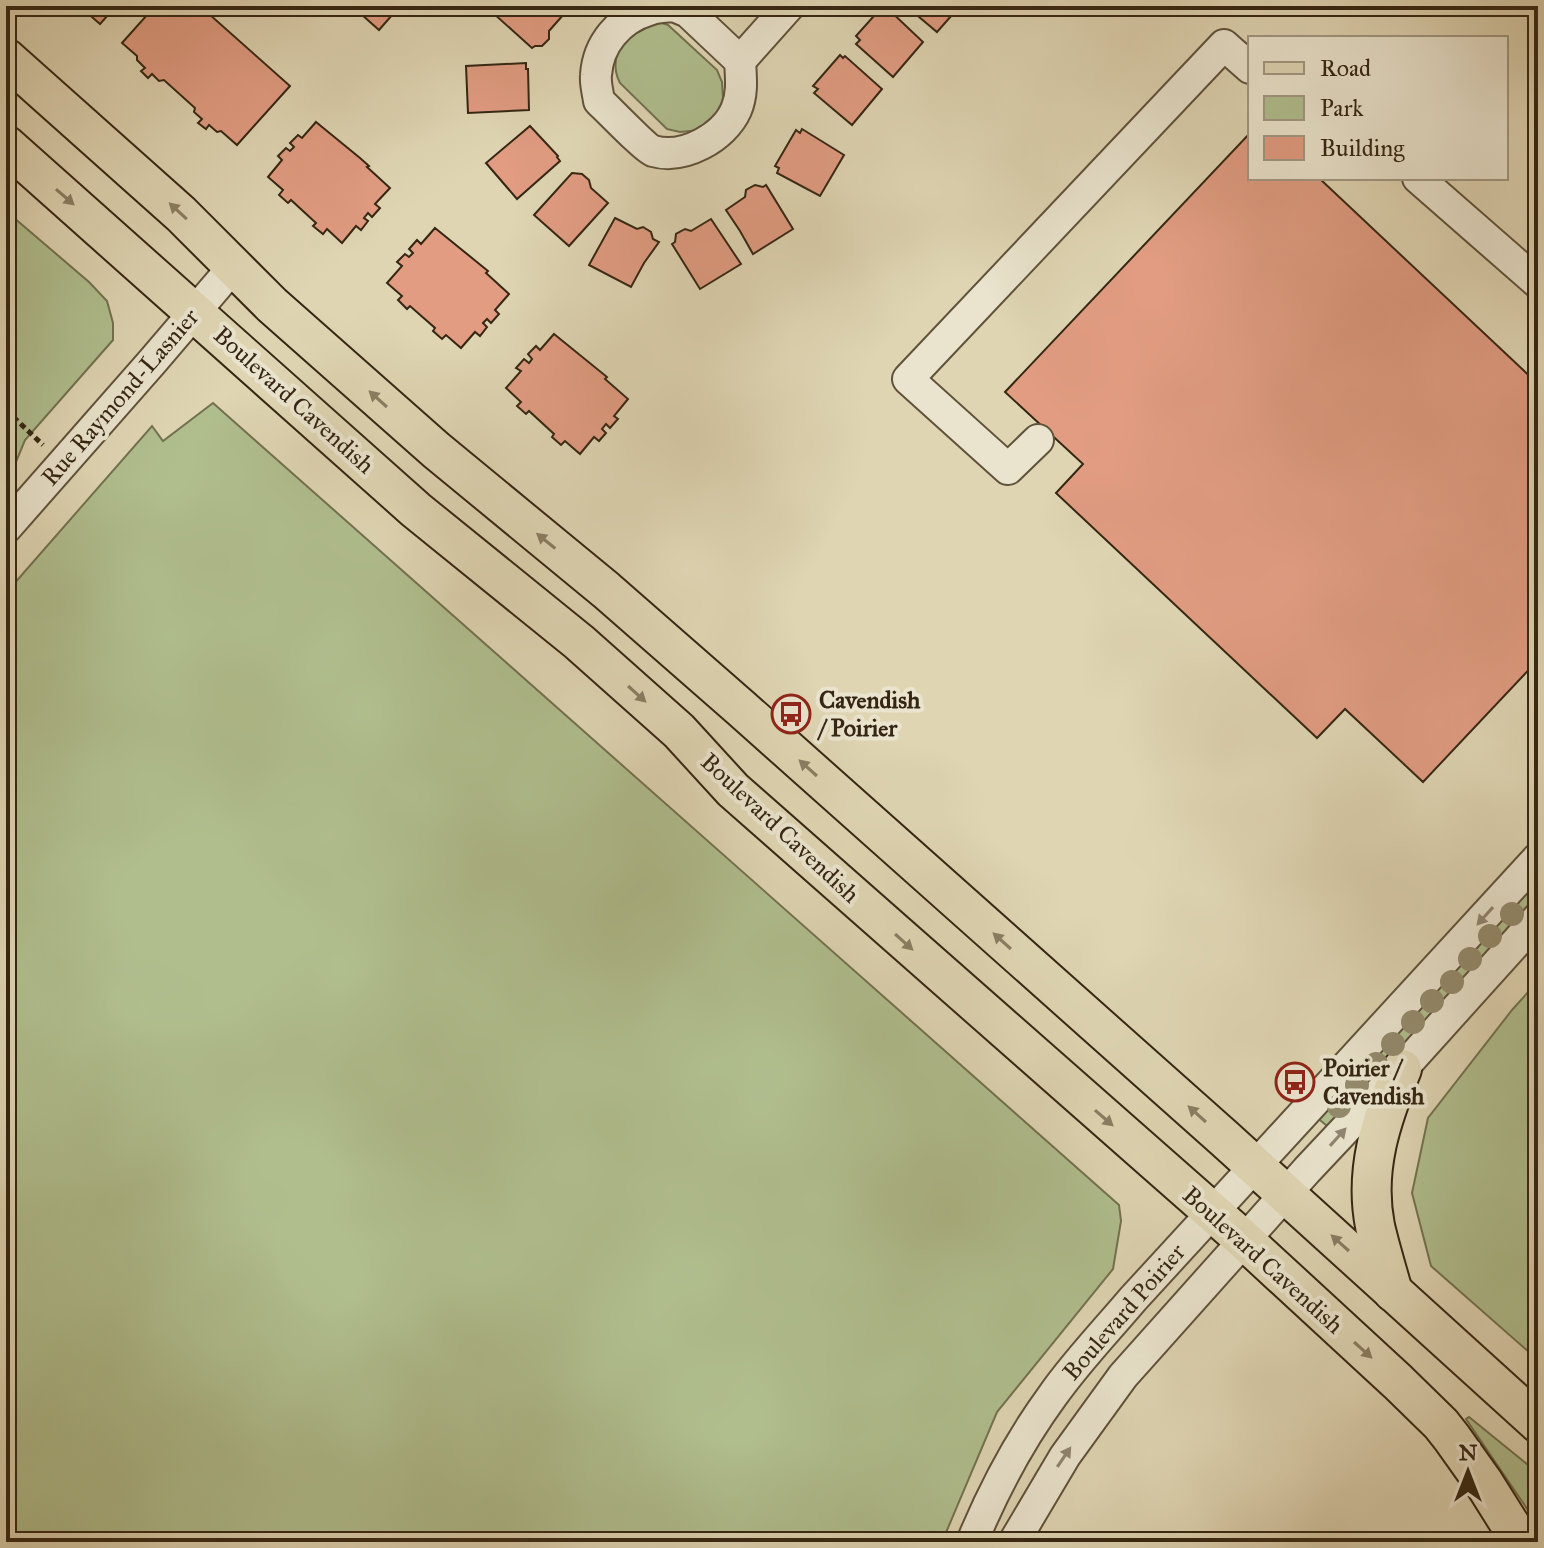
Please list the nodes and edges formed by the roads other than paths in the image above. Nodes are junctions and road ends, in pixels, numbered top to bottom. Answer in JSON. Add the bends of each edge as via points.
{"nodes":[{"id":1,"x":789,"y":6,"type":"edge"},
{"id":2,"x":6,"y":58,"type":"edge"},
{"id":3,"x":740,"y":61,"type":"junction"},
{"id":4,"x":1248,"y":66,"type":"edge"},
{"id":5,"x":6,"y":145,"type":"edge"},
{"id":6,"x":1420,"y":180,"type":"edge"},
{"id":7,"x":234,"y":266,"type":"junction"},
{"id":8,"x":1538,"y":283,"type":"edge"},
{"id":9,"x":194,"y":312,"type":"junction"},
{"id":10,"x":1038,"y":440,"type":"dead end"},
{"id":11,"x":6,"y":528,"type":"edge"},
{"id":12,"x":742,"y":709,"type":"junction"},
{"id":13,"x":702,"y":755,"type":"junction"},
{"id":14,"x":1538,"y":858,"type":"edge"},
{"id":15,"x":1538,"y":918,"type":"edge"},
{"id":16,"x":1402,"y":1069,"type":"junction"},
{"id":17,"x":1254,"y":1167,"type":"junction"},
{"id":18,"x":1285,"y":1195,"type":"junction"},
{"id":19,"x":1212,"y":1212,"type":"junction"},
{"id":20,"x":1244,"y":1240,"type":"junction"},
{"id":21,"x":1393,"y":1292,"type":"junction"},
{"id":22,"x":1538,"y":1423,"type":"edge"},
{"id":23,"x":972,"y":1542,"type":"edge"},
{"id":24,"x":1014,"y":1542,"type":"edge"},
{"id":25,"x":1521,"y":1542,"type":"edge"}],
"edges":[{"from":1,"to":3,"type":"street"},
{"from":7,"to":2,"type":"main road","one_way":true},
{"from":3,"to":3,"type":"street","via":[[688,12],[674,6],[651,8],[630,17],[601,52],[596,76],[599,101],[652,151],[701,146],[736,110],[742,86]]},
{"from":4,"to":10,"type":"street","via":[[1224,45],[908,379],[1008,469]]},
{"from":5,"to":9,"type":"main road","name":"Boulevard Cavendish","one_way":true},
{"from":6,"to":8,"type":"street"},
{"from":7,"to":9,"type":"street","name":"Rue Raymond-Lasnier"},
{"from":12,"to":7,"type":"main road","one_way":true,"via":[[436,450]]},
{"from":9,"to":11,"type":"street","name":"Rue Raymond-Lasnier"},
{"from":9,"to":13,"type":"main road","name":"Boulevard Cavendish","one_way":true,"via":[[416,510],[579,642]]},
{"from":12,"to":13,"type":"main road"},
{"from":17,"to":12,"type":"main road","one_way":true},
{"from":13,"to":19,"type":"main road","name":"Boulevard Cavendish","one_way":true,"via":[[733,790]]},
{"from":14,"to":17,"type":"street","name":"Boulevard Poirier","one_way":true},
{"from":15,"to":16,"type":"street","name":"Boulevard Poirier"},
{"from":18,"to":16,"type":"street","name":"Boulevard Poirier","one_way":true},
{"from":16,"to":21,"type":"main road","via":[[1380,1128],[1371,1178],[1375,1225]]},
{"from":17,"to":18,"type":"main road"},
{"from":17,"to":19,"type":"street","name":"Boulevard Poirier"},
{"from":18,"to":20,"type":"street","name":"Boulevard Poirier"},
{"from":21,"to":18,"type":"main road","one_way":true},
{"from":19,"to":20,"type":"main road","name":"Boulevard Cavendish"},
{"from":19,"to":23,"type":"street","name":"Boulevard Poirier","via":[[1054,1394],[1007,1468]]},
{"from":24,"to":20,"type":"street","name":"Boulevard Poirier","one_way":true,"via":[[1065,1456],[1123,1376]]},
{"from":20,"to":25,"type":"main road","name":"Boulevard Cavendish","one_way":true,"via":[[1441,1424]]},
{"from":21,"to":22,"type":"main road"}]}
